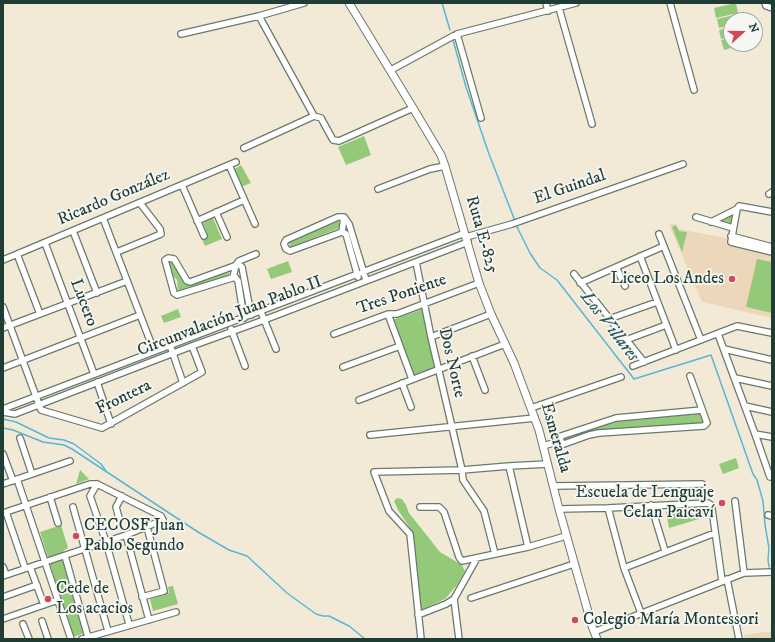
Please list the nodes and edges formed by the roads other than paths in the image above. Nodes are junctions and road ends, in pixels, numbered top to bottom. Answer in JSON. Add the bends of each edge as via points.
{"nodes":[{"id":1,"x":304,"y":3,"type":"edge"},
{"id":2,"x":349,"y":3,"type":"edge"},
{"id":3,"x":546,"y":3,"type":"edge"},
{"id":4,"x":576,"y":3,"type":"edge"},
{"id":5,"x":670,"y":3,"type":"edge"},
{"id":6,"x":765,"y":3,"type":"edge"},
{"id":7,"x":559,"y":8,"type":"junction"},
{"id":8,"x":772,"y":8,"type":"edge"},
{"id":9,"x":548,"y":11,"type":"junction"},
{"id":10,"x":259,"y":16,"type":"junction"},
{"id":11,"x":181,"y":34,"type":"dead end"},
{"id":12,"x":457,"y":34,"type":"junction"},
{"id":13,"x":391,"y":70,"type":"junction"},
{"id":14,"x":694,"y":90,"type":"dead end"},
{"id":15,"x":413,"y":108,"type":"junction"},
{"id":16,"x":314,"y":116,"type":"junction"},
{"id":17,"x":481,"y":118,"type":"dead end"},
{"id":18,"x":592,"y":124,"type":"dead end"},
{"id":19,"x":244,"y":148,"type":"dead end"},
{"id":20,"x":236,"y":162,"type":"dead end"},
{"id":21,"x":683,"y":164,"type":"dead end"},
{"id":22,"x":229,"y":165,"type":"junction"},
{"id":23,"x":445,"y":166,"type":"junction"},
{"id":24,"x":182,"y":185,"type":"junction"},
{"id":25,"x":378,"y":189,"type":"dead end"},
{"id":26,"x":244,"y":200,"type":"junction"},
{"id":27,"x":140,"y":203,"type":"junction"},
{"id":28,"x":737,"y":209,"type":"junction"},
{"id":29,"x":216,"y":212,"type":"junction"},
{"id":30,"x":772,"y":212,"type":"edge"},
{"id":31,"x":344,"y":217,"type":"junction"},
{"id":32,"x":696,"y":217,"type":"dead end"},
{"id":33,"x":103,"y":218,"type":"junction"},
{"id":34,"x":197,"y":221,"type":"junction"},
{"id":35,"x":711,"y":222,"type":"junction"},
{"id":36,"x":255,"y":224,"type":"dead end"},
{"id":37,"x":733,"y":228,"type":"junction"},
{"id":38,"x":73,"y":231,"type":"junction"},
{"id":39,"x":342,"y":232,"type":"junction"},
{"id":40,"x":659,"y":234,"type":"dead end"},
{"id":41,"x":204,"y":236,"type":"dead end"},
{"id":42,"x":227,"y":237,"type":"dead end"},
{"id":43,"x":466,"y":238,"type":"junction"},
{"id":44,"x":731,"y":239,"type":"junction"},
{"id":45,"x":45,"y":243,"type":"junction"},
{"id":46,"x":664,"y":246,"type":"junction"},
{"id":47,"x":772,"y":247,"type":"edge"},
{"id":48,"x":117,"y":252,"type":"junction"},
{"id":49,"x":772,"y":252,"type":"edge"},
{"id":50,"x":17,"y":254,"type":"junction"},
{"id":51,"x":256,"y":254,"type":"dead end"},
{"id":52,"x":640,"y":256,"type":"junction"},
{"id":53,"x":3,"y":260,"type":"edge"},
{"id":54,"x":416,"y":262,"type":"junction"},
{"id":55,"x":236,"y":265,"type":"junction"},
{"id":56,"x":616,"y":267,"type":"junction"},
{"id":57,"x":363,"y":272,"type":"junction"},
{"id":58,"x":574,"y":274,"type":"dead end"},
{"id":59,"x":357,"y":275,"type":"junction"},
{"id":60,"x":233,"y":277,"type":"junction"},
{"id":61,"x":127,"y":281,"type":"junction"},
{"id":62,"x":363,"y":281,"type":"junction"},
{"id":63,"x":479,"y":283,"type":"junction"},
{"id":64,"x":580,"y":283,"type":"junction"},
{"id":65,"x":625,"y":286,"type":"dead end"},
{"id":66,"x":97,"y":293,"type":"junction"},
{"id":67,"x":484,"y":296,"type":"joint"},
{"id":68,"x":657,"y":302,"type":"junction"},
{"id":69,"x":68,"y":304,"type":"junction"},
{"id":70,"x":424,"y":304,"type":"junction"},
{"id":71,"x":3,"y":307,"type":"edge"},
{"id":72,"x":260,"y":312,"type":"junction"},
{"id":73,"x":40,"y":314,"type":"junction"},
{"id":74,"x":388,"y":314,"type":"junction"},
{"id":75,"x":491,"y":314,"type":"junction"},
{"id":76,"x":140,"y":315,"type":"junction"},
{"id":77,"x":251,"y":315,"type":"junction"},
{"id":78,"x":244,"y":318,"type":"junction"},
{"id":79,"x":609,"y":319,"type":"junction"},
{"id":80,"x":264,"y":320,"type":"junction"},
{"id":81,"x":229,"y":323,"type":"junction"},
{"id":82,"x":10,"y":325,"type":"junction"},
{"id":83,"x":666,"y":325,"type":"junction"},
{"id":84,"x":3,"y":328,"type":"edge"},
{"id":85,"x":232,"y":331,"type":"junction"},
{"id":86,"x":772,"y":333,"type":"edge"},
{"id":87,"x":334,"y":334,"type":"dead end"},
{"id":88,"x":718,"y":334,"type":"junction"},
{"id":89,"x":431,"y":337,"type":"junction"},
{"id":90,"x":81,"y":338,"type":"junction"},
{"id":91,"x":626,"y":340,"type":"junction"},
{"id":92,"x":701,"y":340,"type":"junction"},
{"id":93,"x":505,"y":344,"type":"junction"},
{"id":94,"x":170,"y":345,"type":"junction"},
{"id":95,"x":192,"y":346,"type":"junction"},
{"id":96,"x":400,"y":346,"type":"junction"},
{"id":97,"x":276,"y":349,"type":"dead end"},
{"id":98,"x":724,"y":349,"type":"junction"},
{"id":99,"x":676,"y":350,"type":"junction"},
{"id":100,"x":154,"y":351,"type":"junction"},
{"id":101,"x":172,"y":353,"type":"junction"},
{"id":102,"x":472,"y":356,"type":"junction"},
{"id":103,"x":23,"y":360,"type":"junction"},
{"id":104,"x":772,"y":360,"type":"edge"},
{"id":105,"x":644,"y":362,"type":"junction"},
{"id":106,"x":245,"y":366,"type":"dead end"},
{"id":107,"x":633,"y":366,"type":"dead end"},
{"id":108,"x":3,"y":368,"type":"edge"},
{"id":109,"x":343,"y":368,"type":"dead end"},
{"id":110,"x":438,"y":369,"type":"junction"},
{"id":111,"x":94,"y":374,"type":"junction"},
{"id":112,"x":690,"y":376,"type":"dead end"},
{"id":113,"x":621,"y":377,"type":"dead end"},
{"id":114,"x":735,"y":378,"type":"junction"},
{"id":115,"x":412,"y":379,"type":"junction"},
{"id":116,"x":97,"y":382,"type":"junction"},
{"id":117,"x":183,"y":383,"type":"junction"},
{"id":118,"x":402,"y":383,"type":"junction"},
{"id":119,"x":772,"y":386,"type":"edge"},
{"id":120,"x":485,"y":390,"type":"dead end"},
{"id":121,"x":38,"y":400,"type":"junction"},
{"id":122,"x":358,"y":400,"type":"dead end"},
{"id":123,"x":745,"y":406,"type":"junction"},
{"id":124,"x":411,"y":407,"type":"dead end"},
{"id":125,"x":531,"y":408,"type":"junction"},
{"id":126,"x":3,"y":410,"type":"edge"},
{"id":127,"x":702,"y":410,"type":"junction"},
{"id":128,"x":772,"y":412,"type":"edge"},
{"id":129,"x":535,"y":418,"type":"junction"},
{"id":130,"x":111,"y":424,"type":"junction"},
{"id":131,"x":452,"y":427,"type":"junction"},
{"id":132,"x":587,"y":428,"type":"junction"},
{"id":133,"x":755,"y":434,"type":"junction"},
{"id":134,"x":370,"y":435,"type":"dead end"},
{"id":135,"x":589,"y":435,"type":"junction"},
{"id":136,"x":772,"y":437,"type":"edge"},
{"id":137,"x":20,"y":438,"type":"dead end"},
{"id":138,"x":560,"y":441,"type":"junction"},
{"id":139,"x":543,"y":446,"type":"junction"},
{"id":140,"x":3,"y":454,"type":"edge"},
{"id":141,"x":70,"y":461,"type":"dead end"},
{"id":142,"x":548,"y":464,"type":"junction"},
{"id":143,"x":509,"y":466,"type":"junction"},
{"id":144,"x":462,"y":470,"type":"junction"},
{"id":145,"x":32,"y":474,"type":"junction"},
{"id":146,"x":772,"y":478,"type":"edge"},
{"id":147,"x":15,"y":480,"type":"junction"},
{"id":148,"x":3,"y":484,"type":"edge"},
{"id":149,"x":97,"y":484,"type":"junction"},
{"id":150,"x":702,"y":484,"type":"dead end"},
{"id":151,"x":553,"y":486,"type":"junction"},
{"id":152,"x":122,"y":496,"type":"junction"},
{"id":153,"x":50,"y":497,"type":"junction"},
{"id":154,"x":735,"y":501,"type":"dead end"},
{"id":155,"x":26,"y":505,"type":"junction"},
{"id":156,"x":651,"y":505,"type":"junction"},
{"id":157,"x":73,"y":507,"type":"dead end"},
{"id":158,"x":420,"y":507,"type":"dead end"},
{"id":159,"x":608,"y":508,"type":"junction"},
{"id":160,"x":559,"y":509,"type":"junction"},
{"id":161,"x":4,"y":513,"type":"edge"},
{"id":162,"x":119,"y":518,"type":"dead end"},
{"id":163,"x":58,"y":523,"type":"dead end"},
{"id":164,"x":147,"y":527,"type":"junction"},
{"id":165,"x":715,"y":533,"type":"junction"},
{"id":166,"x":126,"y":535,"type":"junction"},
{"id":167,"x":566,"y":536,"type":"junction"},
{"id":168,"x":106,"y":542,"type":"junction"},
{"id":169,"x":528,"y":547,"type":"junction"},
{"id":170,"x":86,"y":548,"type":"junction"},
{"id":171,"x":665,"y":551,"type":"junction"},
{"id":172,"x":495,"y":554,"type":"junction"},
{"id":173,"x":64,"y":556,"type":"junction"},
{"id":174,"x":477,"y":558,"type":"junction"},
{"id":175,"x":46,"y":562,"type":"junction"},
{"id":176,"x":574,"y":564,"type":"junction"},
{"id":177,"x":3,"y":567,"type":"edge"},
{"id":178,"x":28,"y":568,"type":"junction"},
{"id":179,"x":624,"y":568,"type":"junction"},
{"id":180,"x":772,"y":572,"type":"edge"},
{"id":181,"x":744,"y":573,"type":"junction"},
{"id":182,"x":4,"y":575,"type":"edge"},
{"id":183,"x":724,"y":580,"type":"junction"},
{"id":184,"x":37,"y":585,"type":"junction"},
{"id":185,"x":3,"y":597,"type":"edge"},
{"id":186,"x":142,"y":598,"type":"junction"},
{"id":187,"x":471,"y":598,"type":"dead end"},
{"id":188,"x":454,"y":599,"type":"junction"},
{"id":189,"x":58,"y":600,"type":"junction"},
{"id":190,"x":44,"y":605,"type":"junction"},
{"id":191,"x":176,"y":612,"type":"dead end"},
{"id":192,"x":641,"y":613,"type":"junction"},
{"id":193,"x":418,"y":615,"type":"junction"},
{"id":194,"x":3,"y":619,"type":"edge"},
{"id":195,"x":148,"y":620,"type":"junction"},
{"id":196,"x":42,"y":621,"type":"dead end"},
{"id":197,"x":23,"y":624,"type":"dead end"},
{"id":198,"x":129,"y":624,"type":"junction"},
{"id":199,"x":108,"y":631,"type":"junction"},
{"id":200,"x":595,"y":636,"type":"edge"},
{"id":201,"x":85,"y":638,"type":"edge"},
{"id":202,"x":29,"y":639,"type":"edge"},
{"id":203,"x":48,"y":639,"type":"edge"},
{"id":204,"x":71,"y":639,"type":"edge"},
{"id":205,"x":416,"y":639,"type":"edge"},
{"id":206,"x":421,"y":639,"type":"edge"},
{"id":207,"x":459,"y":639,"type":"edge"},
{"id":208,"x":739,"y":639,"type":"edge"}],
"edges":[{"from":1,"to":10,"type":"street"},
{"from":2,"to":13,"type":"main road"},
{"from":3,"to":9,"type":"street"},
{"from":4,"to":7,"type":"street"},
{"from":5,"to":14,"type":"street"},
{"from":6,"to":8,"type":"street"},
{"from":7,"to":9,"type":"street"},
{"from":7,"to":18,"type":"street"},
{"from":9,"to":12,"type":"street"},
{"from":10,"to":11,"type":"street"},
{"from":10,"to":16,"type":"street"},
{"from":12,"to":13,"type":"street"},
{"from":12,"to":17,"type":"street"},
{"from":13,"to":15,"type":"main road"},
{"from":15,"to":16,"type":"street","via":[[339,141],[333,140],[321,118]]},
{"from":15,"to":23,"type":"main road"},
{"from":16,"to":19,"type":"street"},
{"from":20,"to":22,"type":"street","name":"Ricardo González"},
{"from":21,"to":43,"type":"street","name":"El Guindal"},
{"from":22,"to":24,"type":"street","name":"Ricardo González"},
{"from":22,"to":26,"type":"street"},
{"from":23,"to":25,"type":"street","via":[[430,169]]},
{"from":23,"to":43,"type":"main road","name":"Ruta E-825"},
{"from":24,"to":27,"type":"street","name":"Ricardo González"},
{"from":24,"to":34,"type":"street"},
{"from":26,"to":29,"type":"street"},
{"from":26,"to":36,"type":"street"},
{"from":27,"to":33,"type":"street","name":"Ricardo González"},
{"from":27,"to":48,"type":"street","via":[[161,234]]},
{"from":28,"to":30,"type":"street","via":[[740,206]]},
{"from":28,"to":35,"type":"street"},
{"from":28,"to":37,"type":"street"},
{"from":29,"to":34,"type":"street"},
{"from":29,"to":42,"type":"street"},
{"from":31,"to":39,"type":"street"},
{"from":31,"to":39,"type":"street","via":[[338,217],[286,240],[284,244],[290,251]]},
{"from":31,"to":57,"type":"street","via":[[350,224]]},
{"from":32,"to":35,"type":"street"},
{"from":33,"to":38,"type":"street","name":"Ricardo González"},
{"from":33,"to":48,"type":"street"},
{"from":34,"to":41,"type":"street"},
{"from":35,"to":37,"type":"street"},
{"from":37,"to":44,"type":"street"},
{"from":38,"to":45,"type":"street","name":"Ricardo González"},
{"from":38,"to":66,"type":"street"},
{"from":39,"to":59,"type":"street","via":[[346,234]]},
{"from":40,"to":46,"type":"street"},
{"from":43,"to":54,"type":"street","name":"Circunvalación Juan Pablo II"},
{"from":43,"to":57,"type":"street","name":"Circunvalación Juan Pablo II"},
{"from":43,"to":63,"type":"main road","name":"Ruta E-825"},
{"from":44,"to":47,"type":"street"},
{"from":44,"to":49,"type":"street"},
{"from":45,"to":50,"type":"street","name":"Ricardo González"},
{"from":45,"to":69,"type":"street","name":"Lucero"},
{"from":46,"to":52,"type":"street"},
{"from":46,"to":92,"type":"street"},
{"from":48,"to":61,"type":"street"},
{"from":50,"to":53,"type":"street","name":"Ricardo González"},
{"from":50,"to":73,"type":"street"},
{"from":51,"to":55,"type":"street","via":[[239,261]]},
{"from":52,"to":56,"type":"street"},
{"from":52,"to":68,"type":"street"},
{"from":54,"to":62,"type":"street","name":"Circunvalación Juan Pablo II"},
{"from":54,"to":70,"type":"street","name":"Dos Norte"},
{"from":55,"to":60,"type":"street"},
{"from":55,"to":60,"type":"street","via":[[190,282],[174,258],[165,260],[176,295]]},
{"from":55,"to":77,"type":"street","via":[[242,267]]},
{"from":56,"to":64,"type":"street"},
{"from":56,"to":65,"type":"street"},
{"from":57,"to":59,"type":"street","name":"Circunvalación Juan Pablo II"},
{"from":57,"to":62,"type":"street"},
{"from":58,"to":64,"type":"street"},
{"from":59,"to":62,"type":"street"},
{"from":59,"to":72,"type":"street","name":"Circunvalación Juan Pablo II"},
{"from":60,"to":78,"type":"street","via":[[238,281]]},
{"from":61,"to":66,"type":"street"},
{"from":61,"to":76,"type":"street"},
{"from":62,"to":80,"type":"street","name":"Circunvalación Juan Pablo II"},
{"from":63,"to":67,"type":"main road","name":"Ruta E-825"},
{"from":63,"to":70,"type":"street","name":"Tres Poniente"},
{"from":64,"to":79,"type":"street"},
{"from":66,"to":69,"type":"street"},
{"from":67,"to":75,"type":"main road","name":"Esmeralda"},
{"from":68,"to":79,"type":"street"},
{"from":68,"to":83,"type":"street"},
{"from":69,"to":73,"type":"street"},
{"from":69,"to":90,"type":"street","name":"Lucero"},
{"from":70,"to":74,"type":"street","name":"Tres Poniente","via":[[397,314]]},
{"from":70,"to":89,"type":"street","name":"Dos Norte"},
{"from":71,"to":82,"type":"street"},
{"from":72,"to":77,"type":"street","name":"Circunvalación Juan Pablo II"},
{"from":72,"to":80,"type":"street"},
{"from":73,"to":82,"type":"street"},
{"from":74,"to":87,"type":"street","name":"Tres Poniente"},
{"from":74,"to":96,"type":"street"},
{"from":75,"to":89,"type":"street"},
{"from":75,"to":93,"type":"main road","name":"Esmeralda"},
{"from":76,"to":90,"type":"street"},
{"from":76,"to":100,"type":"street"},
{"from":77,"to":78,"type":"street","name":"Circunvalación Juan Pablo II"},
{"from":78,"to":81,"type":"street","name":"Circunvalación Juan Pablo II"},
{"from":79,"to":91,"type":"street"},
{"from":80,"to":85,"type":"street","name":"Circunvalación Juan Pablo II"},
{"from":80,"to":97,"type":"street"},
{"from":81,"to":85,"type":"street"},
{"from":81,"to":94,"type":"street","name":"Circunvalación Juan Pablo II"},
{"from":82,"to":84,"type":"street"},
{"from":82,"to":103,"type":"street"},
{"from":83,"to":91,"type":"street"},
{"from":83,"to":99,"type":"street"},
{"from":85,"to":95,"type":"street","name":"Circunvalación Juan Pablo II"},
{"from":85,"to":106,"type":"street"},
{"from":86,"to":88,"type":"street","via":[[737,326]]},
{"from":88,"to":92,"type":"street"},
{"from":88,"to":98,"type":"street"},
{"from":89,"to":110,"type":"street","name":"Dos Norte"},
{"from":90,"to":103,"type":"street"},
{"from":90,"to":111,"type":"street","name":"Lucero"},
{"from":91,"to":105,"type":"street"},
{"from":92,"to":99,"type":"street"},
{"from":93,"to":102,"type":"street"},
{"from":93,"to":125,"type":"main road","name":"Esmeralda"},
{"from":94,"to":100,"type":"street","name":"Circunvalación Juan Pablo II"},
{"from":94,"to":101,"type":"street"},
{"from":95,"to":101,"type":"street","name":"Circunvalación Juan Pablo II"},
{"from":95,"to":117,"type":"street","name":"Frontera","via":[[202,372]]},
{"from":96,"to":109,"type":"street"},
{"from":96,"to":115,"type":"street"},
{"from":98,"to":104,"type":"street"},
{"from":98,"to":114,"type":"street"},
{"from":99,"to":105,"type":"street"},
{"from":100,"to":111,"type":"street","name":"Circunvalación Juan Pablo II"},
{"from":101,"to":116,"type":"street","name":"Circunvalación Juan Pablo II"},
{"from":101,"to":117,"type":"street"},
{"from":102,"to":110,"type":"street"},
{"from":102,"to":120,"type":"street"},
{"from":103,"to":108,"type":"street"},
{"from":103,"to":121,"type":"street"},
{"from":105,"to":107,"type":"street"},
{"from":110,"to":115,"type":"street"},
{"from":110,"to":131,"type":"street","name":"Dos Norte"},
{"from":111,"to":121,"type":"street","name":"Circunvalación Juan Pablo II"},
{"from":112,"to":127,"type":"street"},
{"from":113,"to":125,"type":"street"},
{"from":114,"to":119,"type":"street"},
{"from":114,"to":123,"type":"street"},
{"from":115,"to":118,"type":"street"},
{"from":116,"to":121,"type":"street","name":"Circunvalación Juan Pablo II"},
{"from":116,"to":130,"type":"street"},
{"from":117,"to":130,"type":"street","name":"Frontera"},
{"from":118,"to":122,"type":"street"},
{"from":118,"to":124,"type":"street"},
{"from":121,"to":126,"type":"street","name":"Circunvalación Juan Pablo II"},
{"from":121,"to":126,"type":"street","name":"Circunvalación Juan Pablo II","via":[[15,414]]},
{"from":121,"to":130,"type":"street","name":"Frontera","via":[[41,410],[102,428]]},
{"from":123,"to":128,"type":"street"},
{"from":123,"to":133,"type":"street"},
{"from":125,"to":129,"type":"main road","name":"Esmeralda"},
{"from":127,"to":132,"type":"street","via":[[616,418]]},
{"from":127,"to":135,"type":"street","via":[[707,423],[704,426]]},
{"from":129,"to":131,"type":"street"},
{"from":129,"to":139,"type":"main road","name":"Esmeralda"},
{"from":131,"to":134,"type":"street"},
{"from":131,"to":144,"type":"street","name":"Dos Norte"},
{"from":132,"to":135,"type":"street"},
{"from":132,"to":138,"type":"street","via":[[561,436]]},
{"from":133,"to":136,"type":"street"},
{"from":133,"to":146,"type":"street"},
{"from":135,"to":138,"type":"street","via":[[564,444]]},
{"from":137,"to":145,"type":"street"},
{"from":138,"to":139,"type":"street"},
{"from":139,"to":142,"type":"main road","name":"Esmeralda"},
{"from":140,"to":147,"type":"street"},
{"from":141,"to":145,"type":"street"},
{"from":142,"to":143,"type":"street"},
{"from":142,"to":151,"type":"main road","name":"Esmeralda"},
{"from":143,"to":144,"type":"street"},
{"from":143,"to":169,"type":"street"},
{"from":144,"to":172,"type":"street","name":"Dos Norte","via":[[464,483],[484,511]]},
{"from":144,"to":193,"type":"street","via":[[374,472],[389,511],[410,534]]},
{"from":145,"to":147,"type":"street"},
{"from":147,"to":148,"type":"street"},
{"from":147,"to":155,"type":"street"},
{"from":149,"to":152,"type":"street"},
{"from":149,"to":153,"type":"street"},
{"from":149,"to":168,"type":"street","via":[[90,496]]},
{"from":150,"to":151,"type":"street"},
{"from":151,"to":160,"type":"main road","name":"Esmeralda"},
{"from":152,"to":162,"type":"street","via":[[116,507]]},
{"from":152,"to":164,"type":"street","via":[[161,516],[163,520]]},
{"from":153,"to":155,"type":"street"},
{"from":153,"to":163,"type":"street"},
{"from":154,"to":181,"type":"street"},
{"from":155,"to":161,"type":"street"},
{"from":155,"to":175,"type":"street"},
{"from":156,"to":159,"type":"street"},
{"from":156,"to":165,"type":"street","via":[[708,503],[712,509]]},
{"from":156,"to":171,"type":"street"},
{"from":157,"to":170,"type":"street"},
{"from":158,"to":174,"type":"street","via":[[439,507],[444,512],[461,560]]},
{"from":159,"to":160,"type":"street"},
{"from":159,"to":179,"type":"street"},
{"from":160,"to":167,"type":"main road","name":"Esmeralda"},
{"from":161,"to":178,"type":"street"},
{"from":164,"to":166,"type":"street"},
{"from":164,"to":186,"type":"street","via":[[164,591]]},
{"from":165,"to":171,"type":"street"},
{"from":165,"to":183,"type":"street"},
{"from":166,"to":168,"type":"street"},
{"from":166,"to":186,"type":"street"},
{"from":167,"to":169,"type":"street"},
{"from":167,"to":176,"type":"main road","name":"Esmeralda"},
{"from":168,"to":170,"type":"street"},
{"from":168,"to":198,"type":"street"},
{"from":169,"to":172,"type":"street"},
{"from":170,"to":173,"type":"street"},
{"from":170,"to":199,"type":"street"},
{"from":171,"to":179,"type":"street"},
{"from":172,"to":174,"type":"street"},
{"from":173,"to":175,"type":"street"},
{"from":173,"to":201,"type":"street"},
{"from":174,"to":188,"type":"street"},
{"from":175,"to":178,"type":"street"},
{"from":175,"to":189,"type":"street"},
{"from":176,"to":187,"type":"street"},
{"from":176,"to":200,"type":"main road","name":"Esmeralda"},
{"from":177,"to":182,"type":"street"},
{"from":178,"to":182,"type":"street"},
{"from":178,"to":184,"type":"street"},
{"from":179,"to":192,"type":"street"},
{"from":180,"to":181,"type":"street"},
{"from":181,"to":183,"type":"street"},
{"from":183,"to":192,"type":"street"},
{"from":183,"to":208,"type":"street"},
{"from":184,"to":185,"type":"street"},
{"from":184,"to":190,"type":"street"},
{"from":186,"to":195,"type":"street"},
{"from":188,"to":193,"type":"street"},
{"from":188,"to":207,"type":"street"},
{"from":189,"to":190,"type":"street"},
{"from":189,"to":204,"type":"street"},
{"from":190,"to":194,"type":"street"},
{"from":191,"to":195,"type":"street"},
{"from":192,"to":200,"type":"street"},
{"from":193,"to":206,"type":"street"},
{"from":195,"to":198,"type":"street"},
{"from":196,"to":203,"type":"street"},
{"from":197,"to":202,"type":"street"},
{"from":198,"to":199,"type":"street"},
{"from":199,"to":201,"type":"street"},
{"from":205,"to":206,"type":"street"}]}
